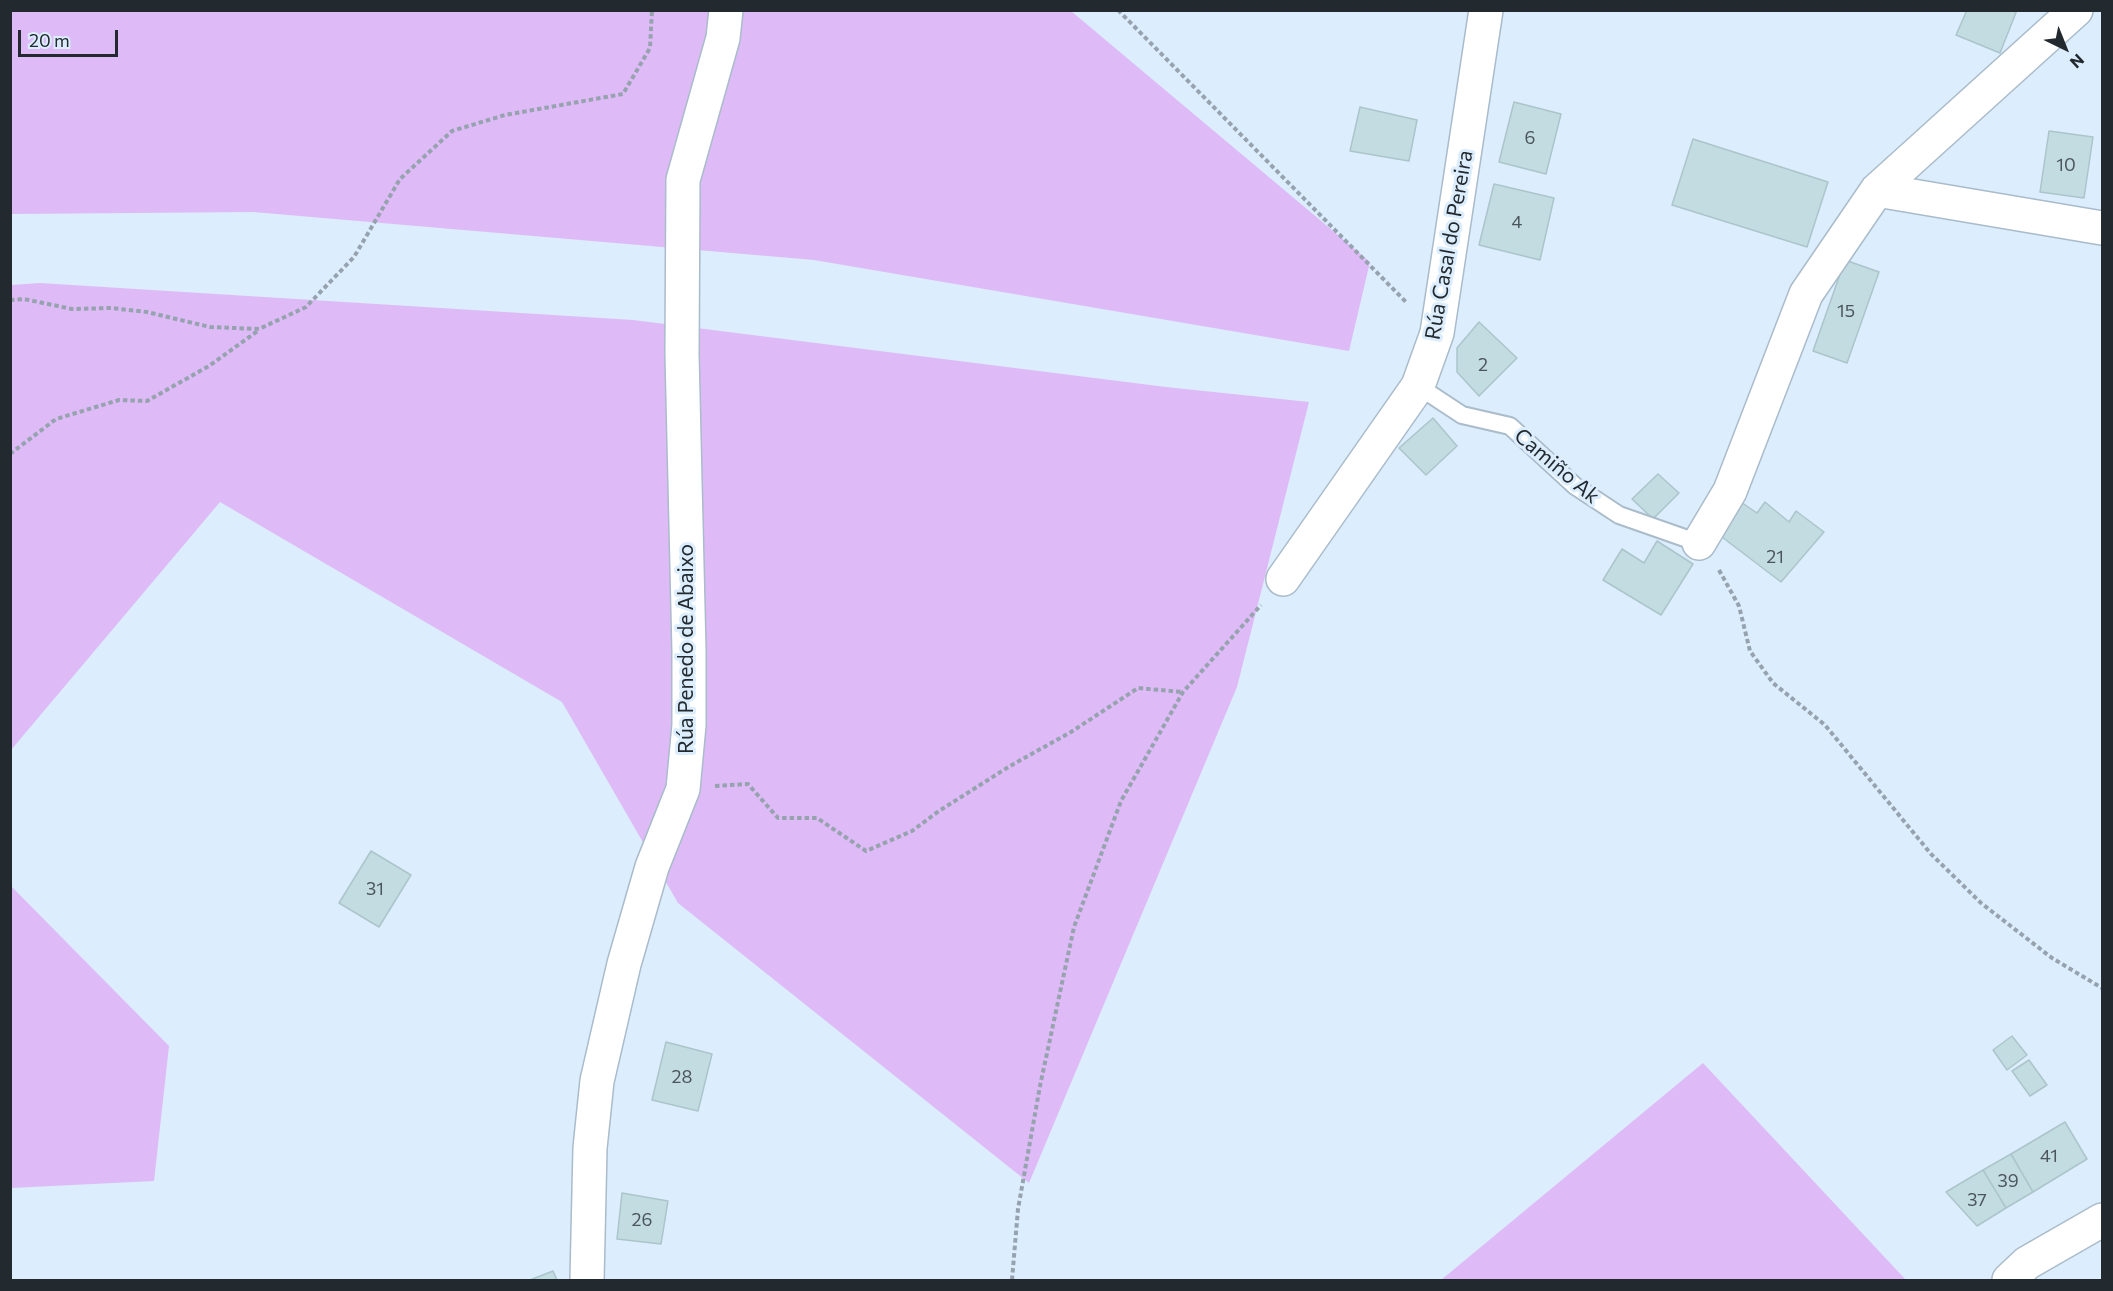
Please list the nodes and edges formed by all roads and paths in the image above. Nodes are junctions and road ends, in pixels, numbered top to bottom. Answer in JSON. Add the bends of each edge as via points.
{"nodes":[{"id":1,"x":652,"y":10,"type":"edge"},
{"id":2,"x":726,"y":10,"type":"edge"},
{"id":3,"x":1118,"y":10,"type":"edge"},
{"id":4,"x":1486,"y":10,"type":"edge"},
{"id":5,"x":2076,"y":10,"type":"edge"},
{"id":6,"x":1877,"y":190,"type":"junction"},
{"id":7,"x":2103,"y":228,"type":"edge"},
{"id":8,"x":10,"y":300,"type":"edge"},
{"id":9,"x":259,"y":329,"type":"junction"},
{"id":10,"x":1437,"y":333,"type":"junction"},
{"id":11,"x":1418,"y":386,"type":"junction"},
{"id":12,"x":10,"y":454,"type":"edge"},
{"id":13,"x":1699,"y":543,"type":"junction"},
{"id":14,"x":1283,"y":579,"type":"joint"},
{"id":15,"x":1183,"y":692,"type":"junction"},
{"id":16,"x":682,"y":789,"type":"junction"},
{"id":17,"x":2103,"y":988,"type":"edge"},
{"id":18,"x":2103,"y":1220,"type":"edge"},
{"id":19,"x":587,"y":1281,"type":"edge"},
{"id":20,"x":1012,"y":1281,"type":"edge"},
{"id":21,"x":2009,"y":1281,"type":"edge"}],
"edges":[{"from":1,"to":9,"type":"path","via":[[650,48],[623,94],[505,115],[452,131],[400,179],[354,257],[306,307]]},
{"from":2,"to":16,"type":"street","name":"Rúa Penedo de Abaixo","via":[[723,38],[683,180],[689,724]]},
{"from":3,"to":10,"type":"path"},
{"from":4,"to":10,"type":"street","name":"Rúa Casal do Pereira"},
{"from":5,"to":6,"type":"street"},
{"from":6,"to":7,"type":"street"},
{"from":6,"to":13,"type":"street","via":[[1806,294],[1730,490]]},
{"from":8,"to":9,"type":"path","via":[[24,299],[72,309],[147,312],[210,327]]},
{"from":9,"to":12,"type":"path","via":[[209,366],[147,401],[119,400],[56,419]]},
{"from":10,"to":11,"type":"street","name":"Rúa Casal do Pereira"},
{"from":11,"to":13,"type":"lane","name":"Camiño Ak","via":[[1462,415],[1510,426],[1575,486],[1619,515]]},
{"from":11,"to":14,"type":"street","name":"Rúa Casal do Pereira"},
{"from":13,"to":17,"type":"path","via":[[1740,606],[1750,651],[1773,683],[1825,725],[1931,854],[1981,903],[2052,958]]},
{"from":14,"to":15,"type":"path"},
{"from":15,"to":16,"type":"path","via":[[1138,688],[912,831],[866,851],[817,818],[778,818],[748,784]]},
{"from":15,"to":20,"type":"path","via":[[1120,801],[1074,927],[1018,1209]]},
{"from":16,"to":19,"type":"street","name":"Rúa Penedo de Abaixo","via":[[652,867],[597,1082],[590,1148]]},
{"from":18,"to":21,"type":"street","via":[[2027,1263]]}]}
